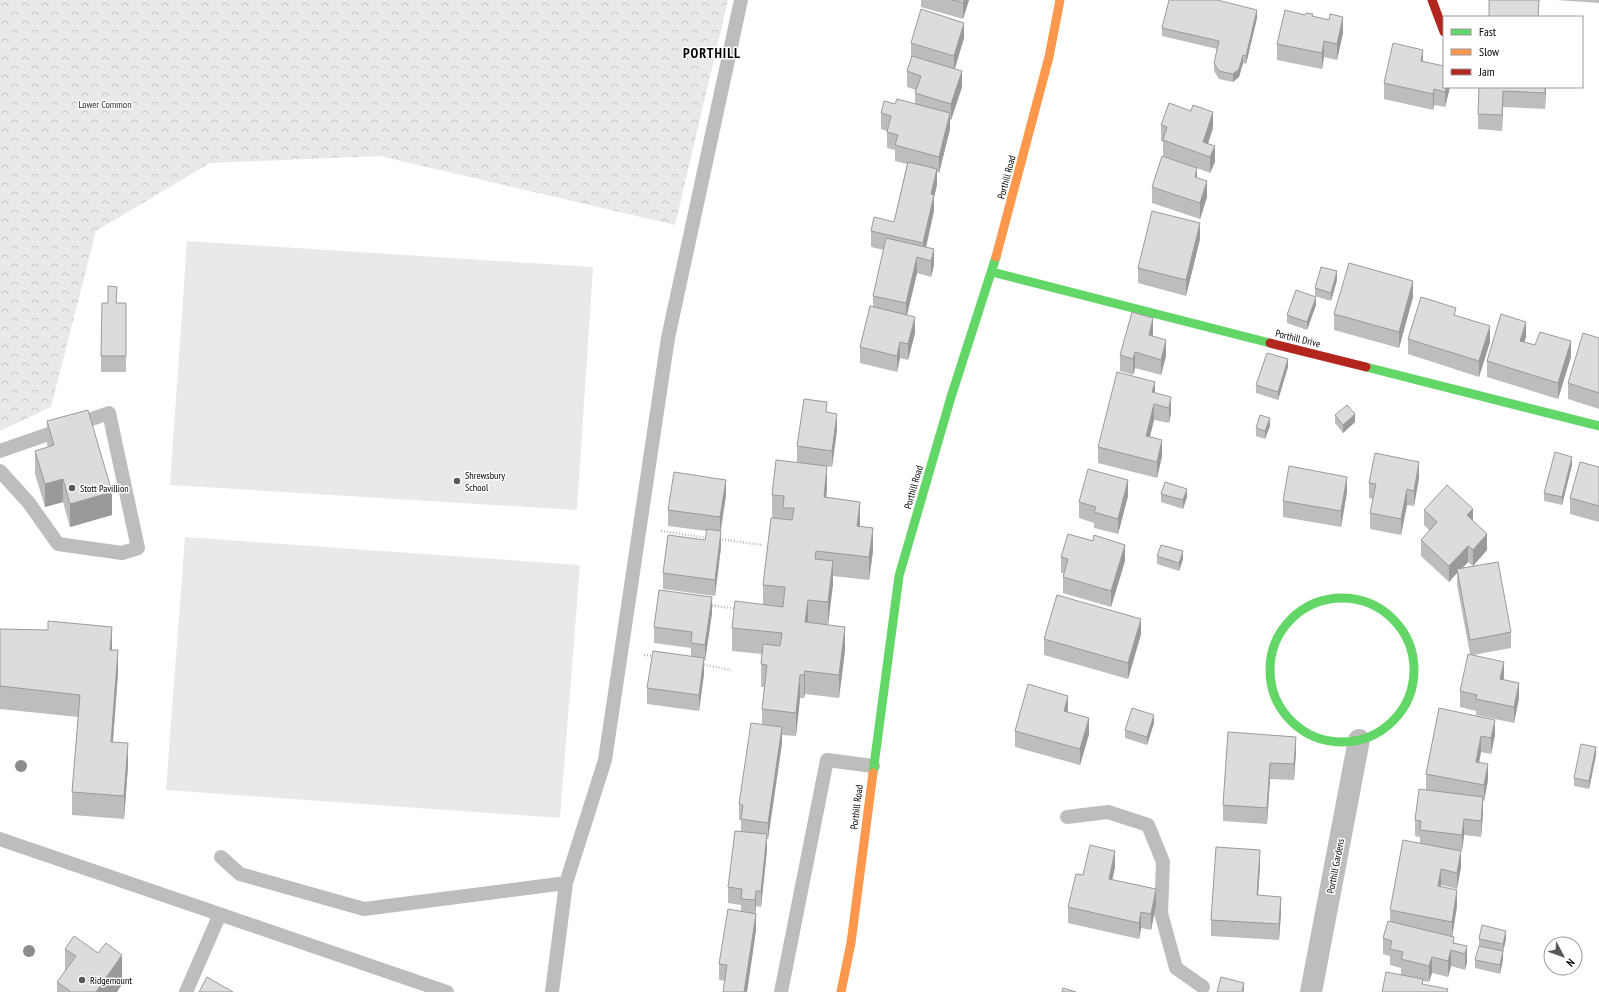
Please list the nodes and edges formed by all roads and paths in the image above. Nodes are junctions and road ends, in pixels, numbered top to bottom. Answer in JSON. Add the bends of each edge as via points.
{"nodes":[{"id":1,"x":741,"y":0,"type":"edge"},
{"id":2,"x":1060,"y":0,"type":"edge"},
{"id":3,"x":1432,"y":0,"type":"edge"},
{"id":4,"x":1443,"y":29,"type":"edge"},
{"id":5,"x":992,"y":272,"type":"junction"},
{"id":6,"x":1599,"y":426,"type":"edge"},
{"id":7,"x":0,"y":451,"type":"edge"},
{"id":8,"x":0,"y":471,"type":"edge"},
{"id":9,"x":660,"y":531,"type":"dead end"},
{"id":10,"x":708,"y":538,"type":"edge"},
{"id":11,"x":716,"y":539,"type":"edge"},
{"id":12,"x":762,"y":545,"type":"dead end"},
{"id":13,"x":705,"y":605,"type":"edge"},
{"id":14,"x":742,"y":610,"type":"edge"},
{"id":15,"x":645,"y":655,"type":"dead end"},
{"id":16,"x":657,"y":656,"type":"edge"},
{"id":17,"x":693,"y":663,"type":"edge"},
{"id":18,"x":731,"y":670,"type":"dead end"},
{"id":19,"x":1359,"y":740,"type":"junction"},
{"id":20,"x":873,"y":766,"type":"junction"},
{"id":21,"x":1067,"y":816,"type":"dead end"},
{"id":22,"x":0,"y":839,"type":"edge"},
{"id":23,"x":221,"y":857,"type":"dead end"},
{"id":24,"x":566,"y":883,"type":"junction"},
{"id":25,"x":220,"y":914,"type":"junction"},
{"id":26,"x":1203,"y":987,"type":"dead end"},
{"id":27,"x":186,"y":992,"type":"edge"},
{"id":28,"x":447,"y":992,"type":"edge"},
{"id":29,"x":552,"y":992,"type":"edge"},
{"id":30,"x":781,"y":992,"type":"edge"},
{"id":31,"x":841,"y":992,"type":"edge"},
{"id":32,"x":1312,"y":992,"type":"edge"}],
"edges":[{"from":1,"to":24,"type":"lane","via":[[668,338],[605,760]]},
{"from":2,"to":5,"type":"street","name":"Porthill Road","via":[[1049,57]]},
{"from":3,"to":4,"type":"street"},
{"from":5,"to":6,"type":"street","name":"Porthill Drive"},
{"from":5,"to":20,"type":"street","name":"Porthill Road","via":[[951,397],[899,576]]},
{"from":7,"to":8,"type":"lane","via":[[109,413],[138,548],[122,553],[58,544],[29,503]]},
{"from":9,"to":10,"type":"path"},
{"from":11,"to":12,"type":"path"},
{"from":13,"to":14,"type":"path"},
{"from":15,"to":16,"type":"path"},
{"from":17,"to":18,"type":"path"},
{"from":19,"to":19,"type":"street","via":[[1334,742],[1310,735],[1298,727],[1281,708],[1271,684],[1271,658],[1280,632],[1309,605],[1333,598],[1355,599],[1378,607],[1395,620],[1408,641],[1414,670],[1410,694],[1392,723]]},
{"from":19,"to":32,"type":"street","name":"Porthill Gardens"},
{"from":20,"to":30,"type":"lane","via":[[827,760]]},
{"from":20,"to":31,"type":"street","name":"Porthill Road","via":[[850,943]]},
{"from":21,"to":26,"type":"lane","via":[[1108,812],[1148,825],[1163,862],[1161,913],[1176,968]]},
{"from":22,"to":25,"type":"lane"},
{"from":23,"to":24,"type":"lane","via":[[240,874],[364,909]]},
{"from":24,"to":29,"type":"lane"},
{"from":25,"to":27,"type":"lane"},
{"from":25,"to":28,"type":"lane"}]}
